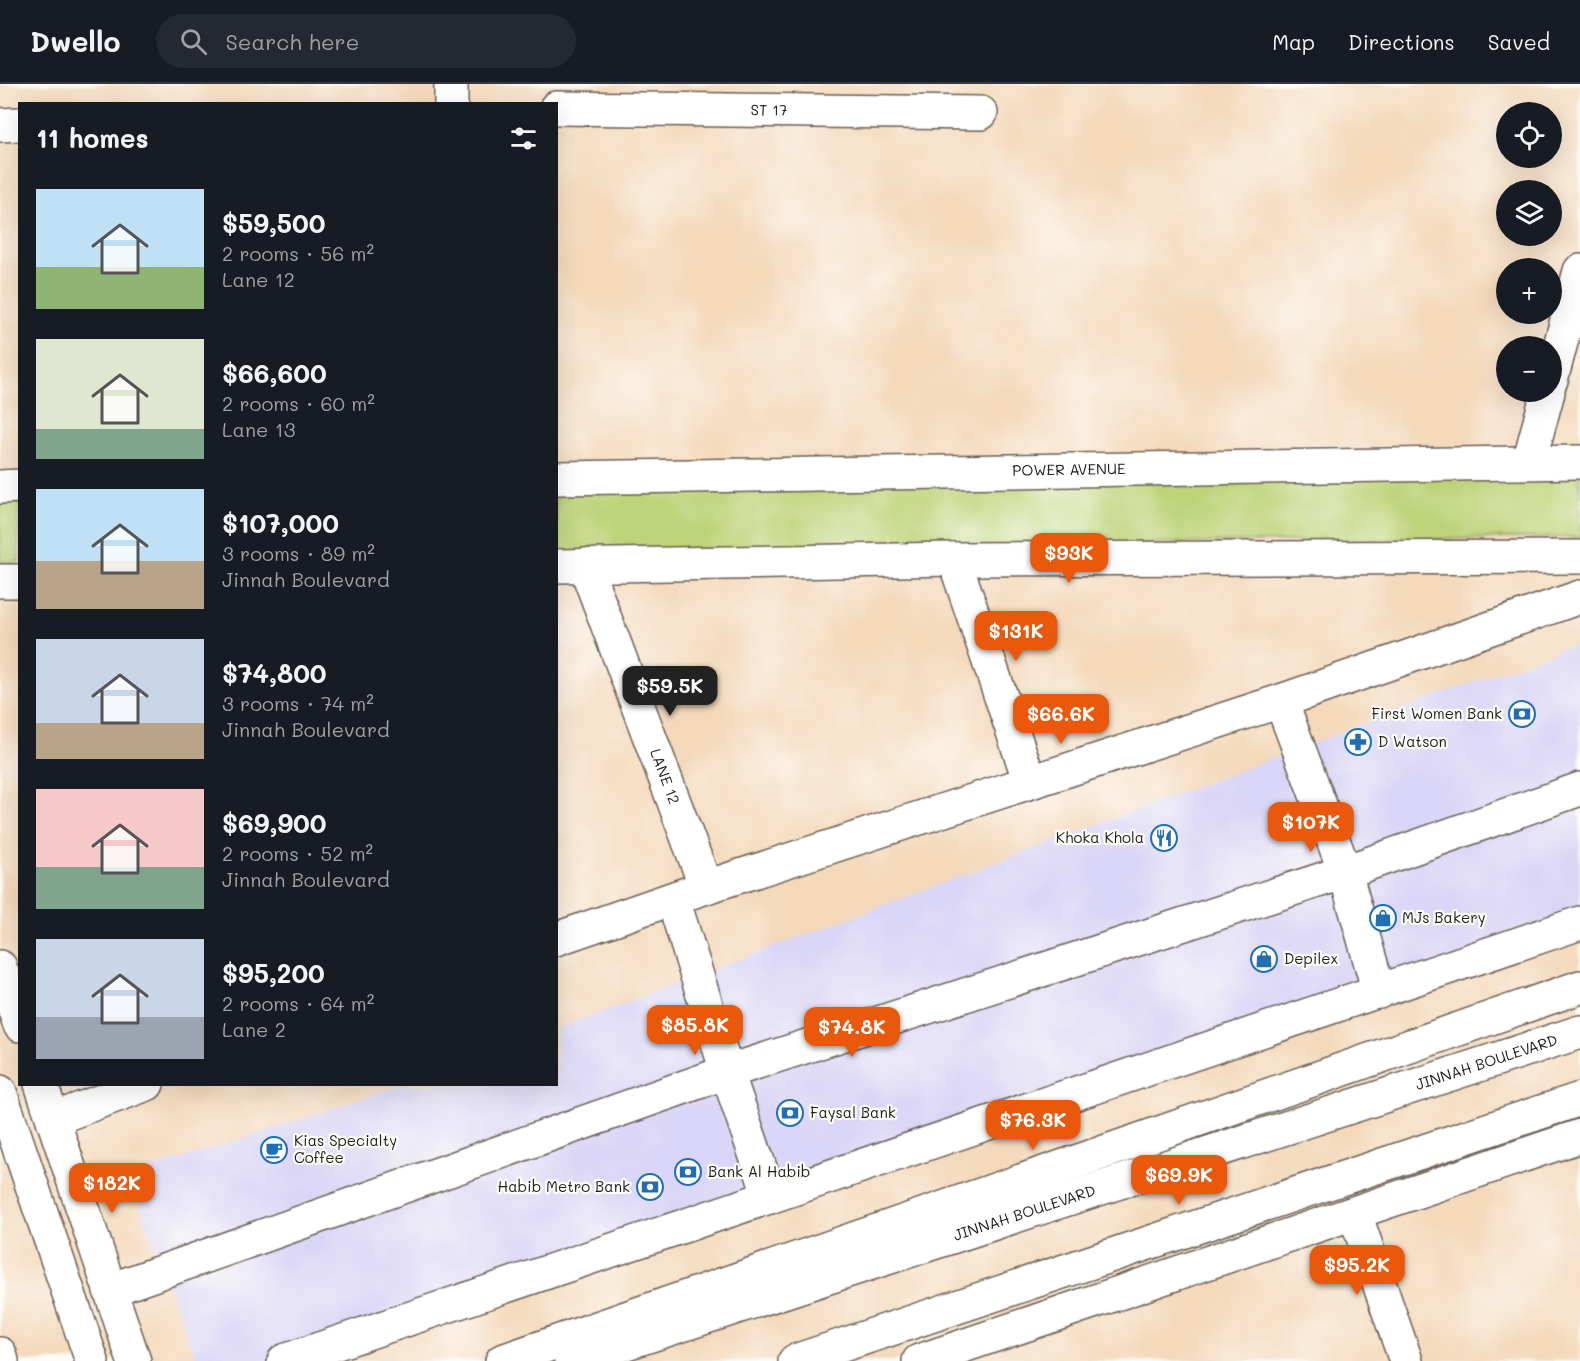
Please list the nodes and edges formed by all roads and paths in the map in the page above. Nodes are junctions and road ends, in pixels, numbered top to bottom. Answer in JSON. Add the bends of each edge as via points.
{"nodes":[{"id":1,"x":451,"y":84,"type":"edge"},
{"id":2,"x":451,"y":102,"type":"edge"},
{"id":3,"x":558,"y":108,"type":"edge"},
{"id":4,"x":981,"y":112,"type":"dead end"},
{"id":5,"x":18,"y":124,"type":"edge"},
{"id":6,"x":0,"y":125,"type":"edge"},
{"id":7,"x":1580,"y":271,"type":"edge"},
{"id":8,"x":1562,"y":339,"type":"edge"},
{"id":9,"x":1545,"y":402,"type":"edge"},
{"id":10,"x":1529,"y":462,"type":"junction"},
{"id":11,"x":1580,"y":462,"type":"edge"},
{"id":12,"x":558,"y":478,"type":"edge"},
{"id":13,"x":0,"y":486,"type":"edge"},
{"id":14,"x":18,"y":486,"type":"edge"},
{"id":15,"x":1580,"y":557,"type":"edge"},
{"id":16,"x":954,"y":559,"type":"junction"},
{"id":17,"x":571,"y":566,"type":"edge"},
{"id":18,"x":0,"y":581,"type":"edge"},
{"id":19,"x":18,"y":581,"type":"edge"},
{"id":20,"x":1580,"y":597,"type":"edge"},
{"id":21,"x":1281,"y":701,"type":"junction"},
{"id":22,"x":1030,"y":782,"type":"junction"},
{"id":23,"x":1580,"y":789,"type":"edge"},
{"id":24,"x":1346,"y":872,"type":"junction"},
{"id":25,"x":706,"y":887,"type":"junction"},
{"id":26,"x":673,"y":898,"type":"junction"},
{"id":27,"x":1580,"y":923,"type":"edge"},
{"id":28,"x":558,"y":938,"type":"edge"},
{"id":29,"x":0,"y":967,"type":"edge"},
{"id":30,"x":1580,"y":987,"type":"edge"},
{"id":31,"x":1379,"y":992,"type":"junction"},
{"id":32,"x":18,"y":1019,"type":"edge"},
{"id":33,"x":1580,"y":1032,"type":"edge"},
{"id":34,"x":727,"y":1072,"type":"junction"},
{"id":35,"x":42,"y":1086,"type":"edge"},
{"id":36,"x":142,"y":1086,"type":"edge"},
{"id":37,"x":0,"y":1092,"type":"edge"},
{"id":38,"x":1580,"y":1099,"type":"edge"},
{"id":39,"x":53,"y":1119,"type":"junction"},
{"id":40,"x":1580,"y":1136,"type":"edge"},
{"id":41,"x":770,"y":1197,"type":"junction"},
{"id":42,"x":1355,"y":1214,"type":"junction"},
{"id":43,"x":110,"y":1290,"type":"junction"},
{"id":44,"x":0,"y":1354,"type":"edge"},
{"id":45,"x":2,"y":1361,"type":"edge"},
{"id":46,"x":92,"y":1361,"type":"edge"},
{"id":47,"x":134,"y":1361,"type":"edge"},
{"id":48,"x":284,"y":1361,"type":"edge"},
{"id":49,"x":502,"y":1361,"type":"edge"},
{"id":50,"x":571,"y":1361,"type":"edge"},
{"id":51,"x":795,"y":1361,"type":"edge"},
{"id":52,"x":919,"y":1361,"type":"edge"},
{"id":53,"x":1407,"y":1361,"type":"edge"}],
"edges":[{"from":1,"to":2,"type":"street"},
{"from":3,"to":4,"type":"street","name":"ST 17"},
{"from":5,"to":6,"type":"street"},
{"from":7,"to":8,"type":"street"},
{"from":9,"to":10,"type":"street"},
{"from":10,"to":11,"type":"street","name":"POWER AVENUE"},
{"from":10,"to":12,"type":"street","name":"POWER AVENUE"},
{"from":13,"to":14,"type":"street"},
{"from":15,"to":16,"type":"street"},
{"from":16,"to":17,"type":"street"},
{"from":16,"to":22,"type":"street"},
{"from":17,"to":25,"type":"street","name":"LANE 12"},
{"from":18,"to":19,"type":"street"},
{"from":20,"to":21,"type":"street"},
{"from":21,"to":22,"type":"street"},
{"from":21,"to":24,"type":"street"},
{"from":22,"to":25,"type":"street"},
{"from":23,"to":24,"type":"street"},
{"from":24,"to":31,"type":"street"},
{"from":24,"to":34,"type":"street"},
{"from":25,"to":26,"type":"street"},
{"from":26,"to":28,"type":"street"},
{"from":26,"to":34,"type":"street"},
{"from":27,"to":31,"type":"street"},
{"from":29,"to":32,"type":"street"},
{"from":30,"to":49,"type":"street"},
{"from":31,"to":41,"type":"street"},
{"from":33,"to":50,"type":"street","name":"JINNAH BOULEVARD"},
{"from":34,"to":41,"type":"street"},
{"from":34,"to":43,"type":"street"},
{"from":35,"to":39,"type":"street"},
{"from":36,"to":39,"type":"street"},
{"from":37,"to":46,"type":"street"},
{"from":38,"to":51,"type":"street"},
{"from":39,"to":43,"type":"street"},
{"from":40,"to":42,"type":"street"},
{"from":41,"to":48,"type":"street"},
{"from":42,"to":52,"type":"street"},
{"from":42,"to":53,"type":"street"},
{"from":43,"to":47,"type":"street"},
{"from":44,"to":45,"type":"street"}]}
